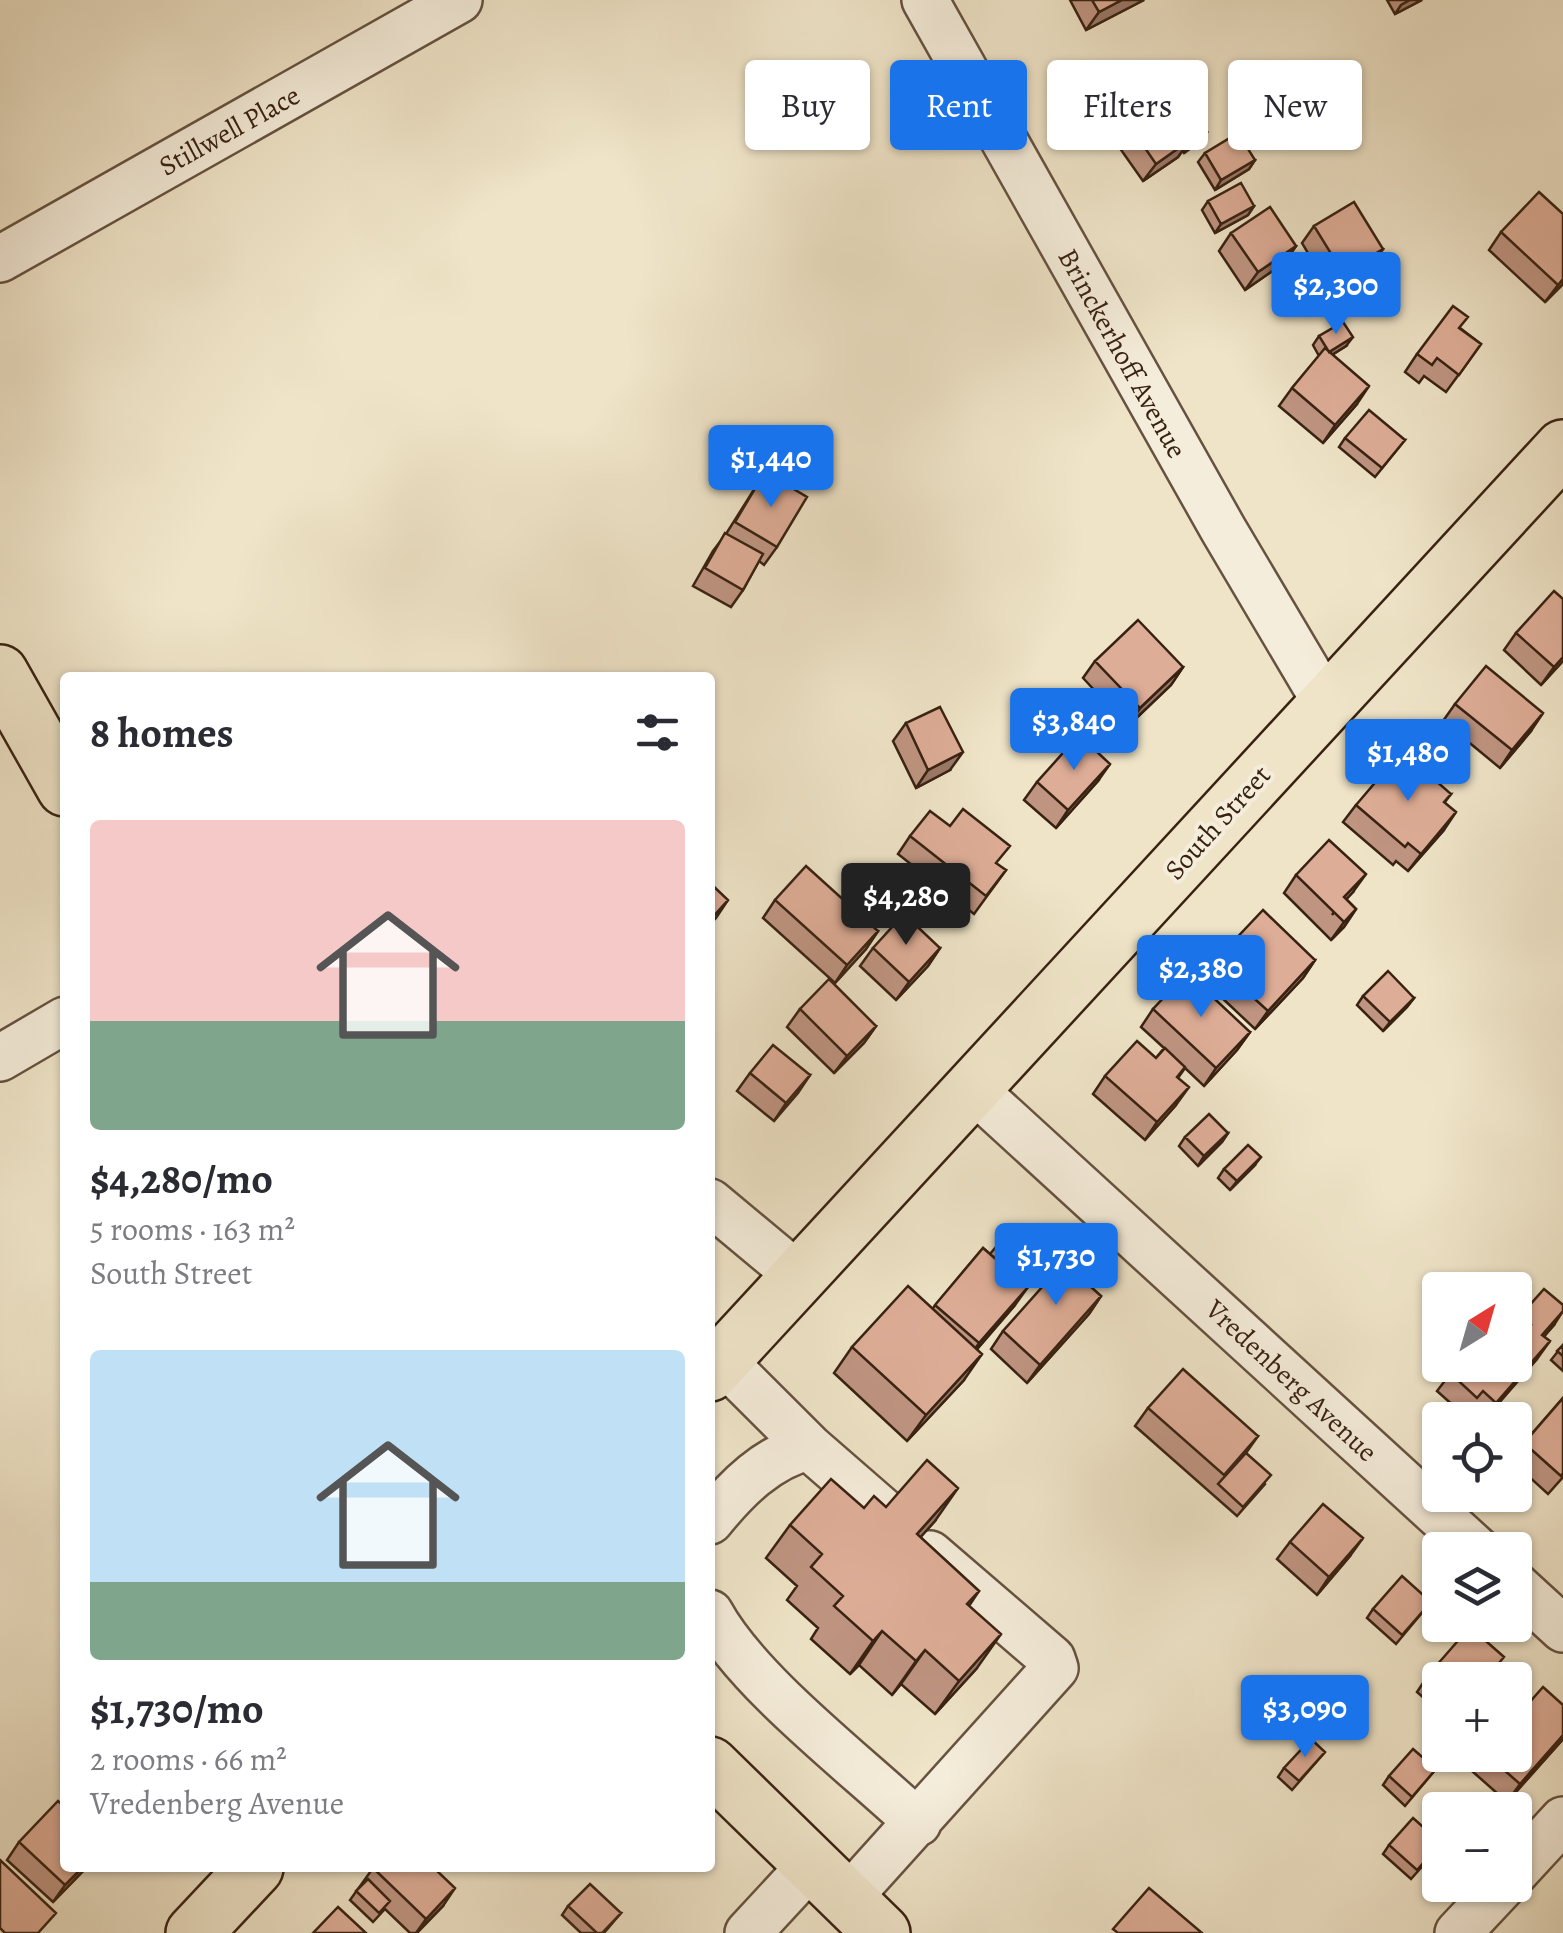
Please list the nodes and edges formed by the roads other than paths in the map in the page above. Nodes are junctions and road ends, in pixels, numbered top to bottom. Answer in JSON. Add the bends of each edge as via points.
{"nodes":[{"id":1,"x":459,"y":0,"type":"edge"},
{"id":2,"x":925,"y":0,"type":"edge"},
{"id":3,"x":0,"y":259,"type":"edge"},
{"id":4,"x":1563,"y":448,"type":"edge"},
{"id":5,"x":0,"y":673,"type":"edge"},
{"id":6,"x":1326,"y":703,"type":"junction"},
{"id":7,"x":60,"y":779,"type":"edge"},
{"id":8,"x":60,"y":1023,"type":"edge"},
{"id":9,"x":0,"y":1058,"type":"edge"},
{"id":10,"x":972,"y":1089,"type":"junction"},
{"id":11,"x":715,"y":1206,"type":"edge"},
{"id":12,"x":800,"y":1276,"type":"junction"},
{"id":13,"x":716,"y":1367,"type":"edge"},
{"id":14,"x":809,"y":1446,"type":"junction"},
{"id":15,"x":715,"y":1515,"type":"edge"},
{"id":16,"x":1457,"y":1532,"type":"edge"},
{"id":17,"x":1532,"y":1601,"type":"edge"},
{"id":18,"x":715,"y":1622,"type":"edge"},
{"id":19,"x":1563,"y":1630,"type":"edge"},
{"id":20,"x":715,"y":1770,"type":"edge"},
{"id":21,"x":1563,"y":1820,"type":"edge"},
{"id":22,"x":918,"y":1823,"type":"junction"},
{"id":23,"x":1532,"y":1854,"type":"edge"},
{"id":24,"x":251,"y":1872,"type":"edge"},
{"id":25,"x":846,"y":1900,"type":"edge"},
{"id":26,"x":1487,"y":1902,"type":"edge"},
{"id":27,"x":194,"y":1933,"type":"edge"},
{"id":28,"x":748,"y":1933,"type":"edge"},
{"id":29,"x":1458,"y":1933,"type":"edge"}],
"edges":[{"from":1,"to":3,"type":"street","name":"Stillwell Place"},
{"from":2,"to":6,"type":"street","name":"Brinckerhoff Avenue"},
{"from":4,"to":6,"type":"main road","name":"South Street"},
{"from":5,"to":7,"type":"main road"},
{"from":6,"to":10,"type":"main road","name":"South Street"},
{"from":8,"to":9,"type":"street"},
{"from":10,"to":12,"type":"main road","name":"South Street"},
{"from":10,"to":16,"type":"street","name":"Vredenberg Avenue"},
{"from":11,"to":12,"type":"street"},
{"from":12,"to":13,"type":"main road","name":"South Street"},
{"from":13,"to":14,"type":"street"},
{"from":14,"to":15,"type":"street","via":[[786,1452]]},
{"from":14,"to":22,"type":"street","via":[[1055,1668]]},
{"from":17,"to":19,"type":"street"},
{"from":18,"to":22,"type":"street","via":[[799,1713]]},
{"from":20,"to":25,"type":"main road"},
{"from":21,"to":23,"type":"street"},
{"from":22,"to":25,"type":"street"},
{"from":24,"to":27,"type":"main road"},
{"from":25,"to":28,"type":"street"},
{"from":26,"to":29,"type":"street"}]}
